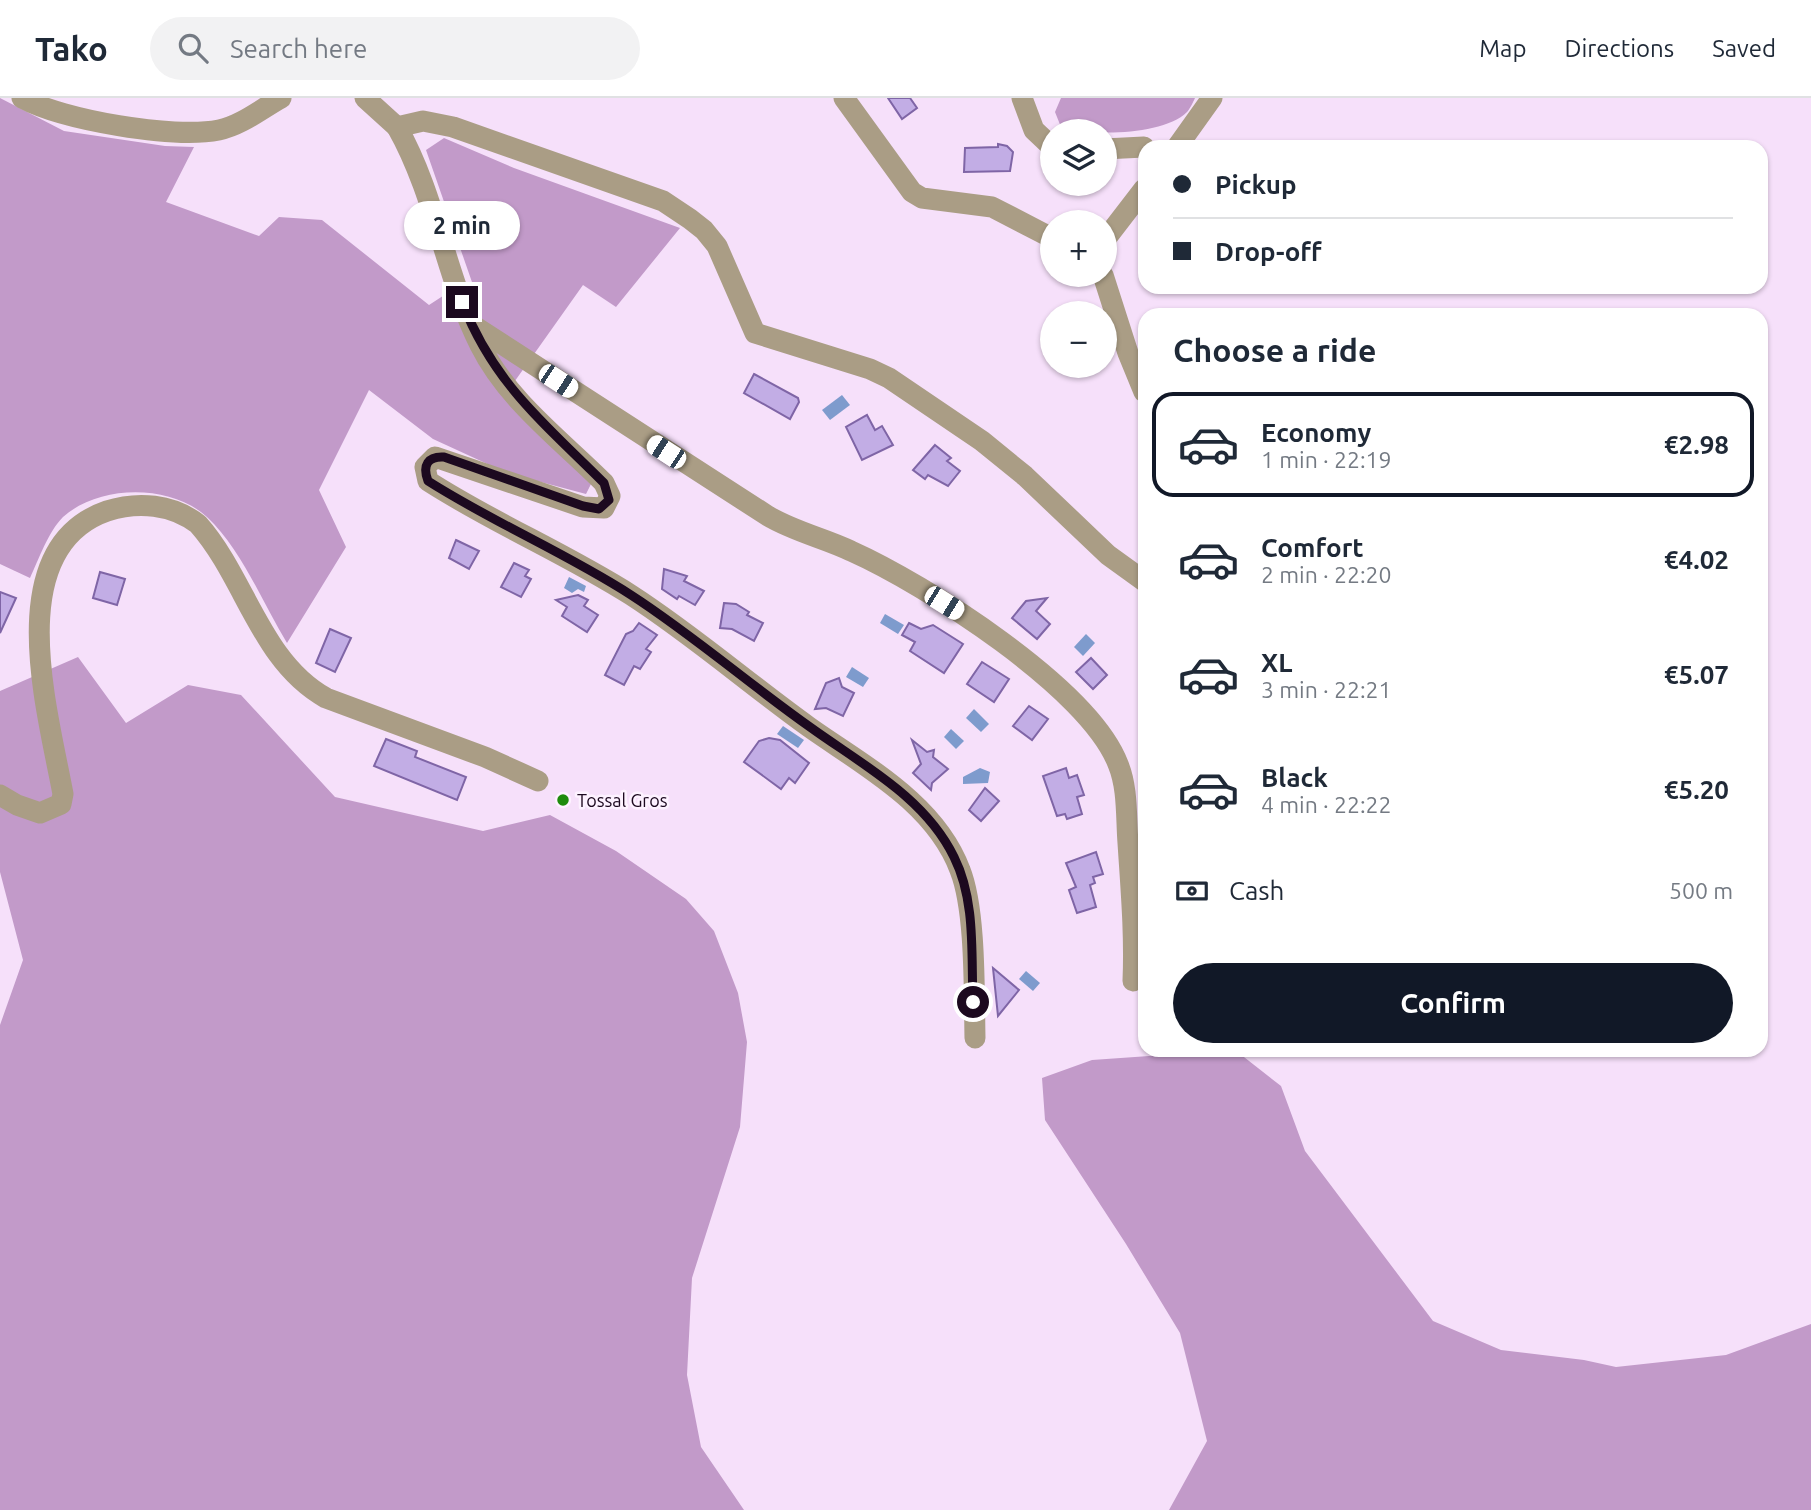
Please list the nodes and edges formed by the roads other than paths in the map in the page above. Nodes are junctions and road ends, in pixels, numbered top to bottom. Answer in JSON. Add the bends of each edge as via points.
{"nodes":[{"id":1,"x":22,"y":98,"type":"edge"},
{"id":2,"x":281,"y":98,"type":"edge"},
{"id":3,"x":365,"y":98,"type":"edge"},
{"id":4,"x":844,"y":98,"type":"edge"},
{"id":5,"x":1022,"y":98,"type":"edge"},
{"id":6,"x":1212,"y":98,"type":"edge"},
{"id":7,"x":397,"y":127,"type":"junction"},
{"id":8,"x":1040,"y":136,"type":"edge"},
{"id":9,"x":1182,"y":140,"type":"edge"},
{"id":10,"x":1138,"y":147,"type":"edge"},
{"id":11,"x":1117,"y":148,"type":"edge"},
{"id":12,"x":1138,"y":197,"type":"edge"},
{"id":13,"x":1117,"y":224,"type":"edge"},
{"id":14,"x":1040,"y":232,"type":"edge"},
{"id":15,"x":1107,"y":287,"type":"edge"},
{"id":16,"x":471,"y":324,"type":"junction"},
{"id":17,"x":1138,"y":377,"type":"edge"},
{"id":18,"x":1138,"y":577,"type":"edge"},
{"id":19,"x":538,"y":782,"type":"dead end"},
{"id":20,"x":0,"y":795,"type":"edge"},
{"id":21,"x":1133,"y":981,"type":"dead end"},
{"id":22,"x":975,"y":1038,"type":"dead end"}],
"edges":[{"from":1,"to":2,"type":"street","via":[[72,118],[199,132],[232,126]]},
{"from":3,"to":7,"type":"street"},
{"from":4,"to":14,"type":"street","via":[[912,192],[922,198],[992,207]]},
{"from":5,"to":8,"type":"street"},
{"from":6,"to":9,"type":"street"},
{"from":7,"to":16,"type":"street","via":[[433,208]]},
{"from":7,"to":18,"type":"street","via":[[423,121],[453,127],[663,201],[711,237],[755,333],[870,369],[913,393],[1004,458],[1108,555]]},
{"from":10,"to":11,"type":"street"},
{"from":12,"to":13,"type":"street"},
{"from":15,"to":17,"type":"street"},
{"from":16,"to":21,"type":"street","via":[[768,516],[850,551],[955,609],[1074,704],[1113,752],[1124,783]]},
{"from":16,"to":22,"type":"street","via":[[481,348],[524,406],[604,483],[609,500],[599,509],[583,506],[444,457],[428,461],[428,481],[632,596],[875,771],[911,802],[953,853],[965,887],[970,909]]},
{"from":19,"to":20,"type":"street","via":[[306,687],[269,640],[198,524],[167,509],[132,505],[99,514],[66,536],[43,583],[37,662],[63,794],[61,804],[40,813]]}]}
